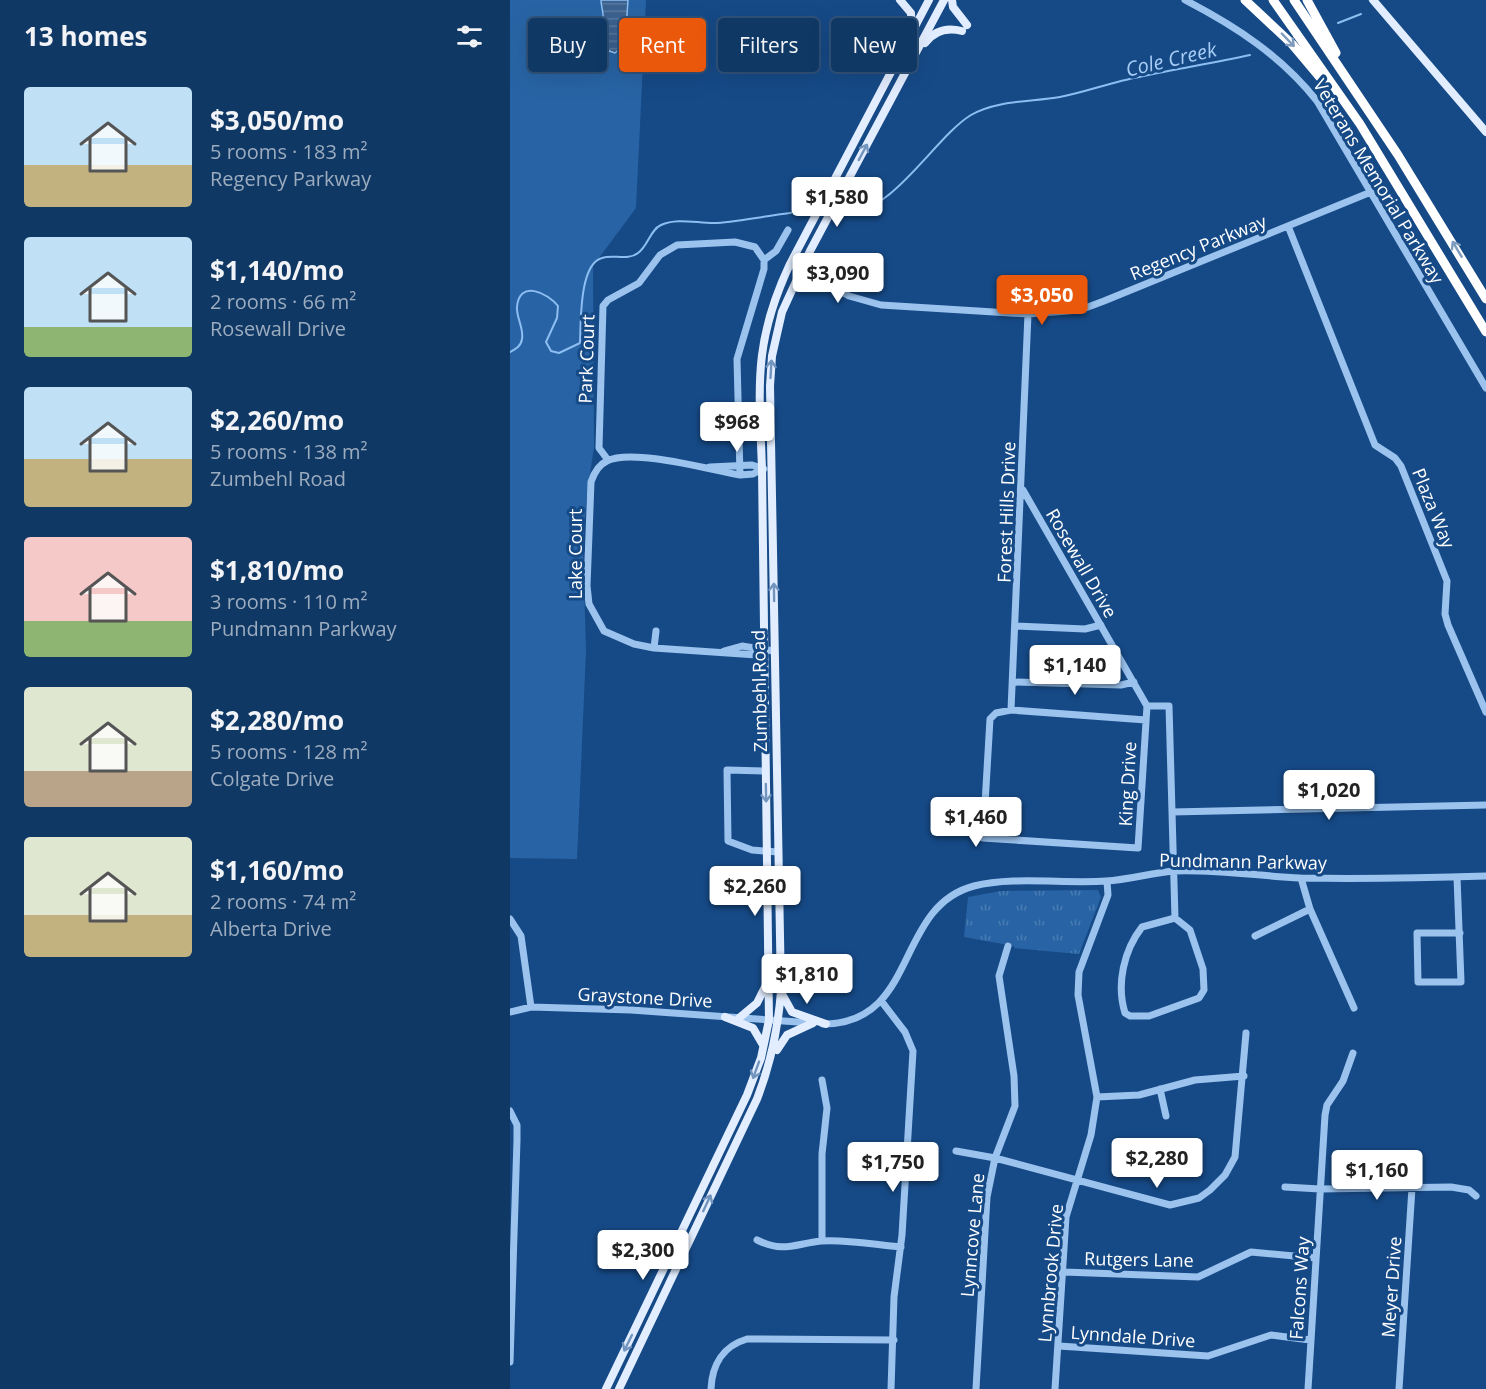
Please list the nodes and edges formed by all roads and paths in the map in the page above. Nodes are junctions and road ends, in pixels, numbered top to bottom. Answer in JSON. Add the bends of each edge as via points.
{"nodes":[{"id":1,"x":900,"y":0,"type":"edge"},
{"id":2,"x":929,"y":0,"type":"edge"},
{"id":3,"x":945,"y":0,"type":"edge"},
{"id":4,"x":952,"y":0,"type":"edge"},
{"id":5,"x":1185,"y":0,"type":"edge"},
{"id":6,"x":1245,"y":0,"type":"edge"},
{"id":7,"x":1273,"y":0,"type":"edge"},
{"id":8,"x":1294,"y":0,"type":"edge"},
{"id":9,"x":1307,"y":0,"type":"edge"},
{"id":10,"x":1373,"y":0,"type":"edge"},
{"id":11,"x":911,"y":18,"type":"edge"},
{"id":12,"x":917,"y":23,"type":"edge"},
{"id":13,"x":917,"y":51,"type":"edge"},
{"id":14,"x":917,"y":52,"type":"edge"},
{"id":15,"x":892,"y":72,"type":"edge"},
{"id":16,"x":906,"y":72,"type":"edge"},
{"id":17,"x":1348,"y":79,"type":"junction"},
{"id":18,"x":1360,"y":124,"type":"junction"},
{"id":19,"x":1486,"y":132,"type":"edge"},
{"id":20,"x":843,"y":167,"type":"junction"},
{"id":21,"x":852,"y":172,"type":"junction"},
{"id":22,"x":1371,"y":192,"type":"junction"},
{"id":23,"x":1288,"y":226,"type":"junction"},
{"id":24,"x":788,"y":230,"type":"dead end"},
{"id":25,"x":764,"y":260,"type":"junction"},
{"id":26,"x":790,"y":264,"type":"junction"},
{"id":27,"x":801,"y":270,"type":"junction"},
{"id":28,"x":1486,"y":300,"type":"edge"},
{"id":29,"x":1028,"y":314,"type":"junction"},
{"id":30,"x":1486,"y":332,"type":"edge"},
{"id":31,"x":1486,"y":388,"type":"edge"},
{"id":32,"x":608,"y":460,"type":"junction"},
{"id":33,"x":740,"y":465,"type":"junction"},
{"id":34,"x":710,"y":467,"type":"junction"},
{"id":35,"x":762,"y":469,"type":"junction"},
{"id":36,"x":772,"y":469,"type":"junction"},
{"id":37,"x":740,"y":475,"type":"junction"},
{"id":38,"x":1023,"y":490,"type":"junction"},
{"id":39,"x":1101,"y":625,"type":"junction"},
{"id":40,"x":1015,"y":626,"type":"junction"},
{"id":41,"x":656,"y":631,"type":"dead end"},
{"id":42,"x":654,"y":648,"type":"junction"},
{"id":43,"x":763,"y":650,"type":"junction"},
{"id":44,"x":774,"y":651,"type":"junction"},
{"id":45,"x":1013,"y":682,"type":"junction"},
{"id":46,"x":1134,"y":682,"type":"junction"},
{"id":47,"x":1486,"y":691,"type":"edge"},
{"id":48,"x":1478,"y":694,"type":"junction"},
{"id":49,"x":1147,"y":706,"type":"junction"},
{"id":50,"x":1011,"y":710,"type":"junction"},
{"id":51,"x":1486,"y":712,"type":"edge"},
{"id":52,"x":1146,"y":720,"type":"junction"},
{"id":53,"x":766,"y":771,"type":"junction"},
{"id":54,"x":1486,"y":805,"type":"edge"},
{"id":55,"x":1172,"y":812,"type":"junction"},
{"id":56,"x":767,"y":851,"type":"junction"},
{"id":57,"x":778,"y":852,"type":"junction"},
{"id":58,"x":1175,"y":871,"type":"junction"},
{"id":59,"x":1486,"y":876,"type":"edge"},
{"id":60,"x":1457,"y":877,"type":"junction"},
{"id":61,"x":1301,"y":878,"type":"junction"},
{"id":62,"x":1107,"y":881,"type":"junction"},
{"id":63,"x":1310,"y":909,"type":"junction"},
{"id":64,"x":1175,"y":918,"type":"junction"},
{"id":65,"x":510,"y":919,"type":"edge"},
{"id":66,"x":1460,"y":933,"type":"junction"},
{"id":67,"x":1255,"y":936,"type":"dead end"},
{"id":68,"x":1008,"y":945,"type":"dead end"},
{"id":69,"x":770,"y":975,"type":"junction"},
{"id":70,"x":781,"y":991,"type":"junction"},
{"id":71,"x":882,"y":1002,"type":"junction"},
{"id":72,"x":531,"y":1007,"type":"junction"},
{"id":73,"x":1354,"y":1008,"type":"dead end"},
{"id":74,"x":510,"y":1012,"type":"edge"},
{"id":75,"x":725,"y":1017,"type":"junction"},
{"id":76,"x":739,"y":1018,"type":"junction"},
{"id":77,"x":774,"y":1021,"type":"junction"},
{"id":78,"x":813,"y":1023,"type":"junction"},
{"id":79,"x":826,"y":1024,"type":"junction"},
{"id":80,"x":1246,"y":1033,"type":"dead end"},
{"id":81,"x":763,"y":1047,"type":"junction"},
{"id":82,"x":1353,"y":1053,"type":"dead end"},
{"id":83,"x":771,"y":1061,"type":"junction"},
{"id":84,"x":1244,"y":1076,"type":"junction"},
{"id":85,"x":822,"y":1080,"type":"dead end"},
{"id":86,"x":1160,"y":1089,"type":"junction"},
{"id":87,"x":1097,"y":1097,"type":"junction"},
{"id":88,"x":510,"y":1111,"type":"edge"},
{"id":89,"x":1166,"y":1116,"type":"dead end"},
{"id":90,"x":956,"y":1151,"type":"dead end"},
{"id":91,"x":995,"y":1158,"type":"junction"},
{"id":92,"x":1075,"y":1180,"type":"junction"},
{"id":93,"x":1285,"y":1187,"type":"dead end"},
{"id":94,"x":1412,"y":1188,"type":"junction"},
{"id":95,"x":1320,"y":1189,"type":"junction"},
{"id":96,"x":1476,"y":1196,"type":"dead end"},
{"id":97,"x":513,"y":1211,"type":"edge"},
{"id":98,"x":757,"y":1240,"type":"dead end"},
{"id":99,"x":822,"y":1241,"type":"junction"},
{"id":100,"x":901,"y":1247,"type":"junction"},
{"id":101,"x":1316,"y":1258,"type":"junction"},
{"id":102,"x":1064,"y":1272,"type":"junction"},
{"id":103,"x":639,"y":1318,"type":"junction"},
{"id":104,"x":650,"y":1324,"type":"junction"},
{"id":105,"x":744,"y":1329,"type":"dead end"},
{"id":106,"x":747,"y":1339,"type":"junction"},
{"id":107,"x":894,"y":1340,"type":"junction"},
{"id":108,"x":1310,"y":1340,"type":"junction"},
{"id":109,"x":1059,"y":1346,"type":"junction"},
{"id":110,"x":510,"y":1362,"type":"edge"},
{"id":111,"x":606,"y":1389,"type":"edge"},
{"id":112,"x":619,"y":1389,"type":"edge"},
{"id":113,"x":711,"y":1389,"type":"edge"},
{"id":114,"x":891,"y":1389,"type":"edge"},
{"id":115,"x":976,"y":1389,"type":"edge"},
{"id":116,"x":1055,"y":1389,"type":"edge"},
{"id":117,"x":1308,"y":1389,"type":"edge"},
{"id":118,"x":1399,"y":1389,"type":"edge"}],
"edges":[{"from":1,"to":11,"type":"main road"},
{"from":2,"to":12,"type":"main road","name":"Zumbehl Road"},
{"from":3,"to":13,"type":"main road","name":"Zumbehl Road"},
{"from":4,"to":14,"type":"main road","via":[[964,28],[937,32]]},
{"from":5,"to":22,"type":"street","name":"Veterans Memorial Parkway","via":[[1252,38],[1295,75],[1317,101]]},
{"from":6,"to":18,"type":"highway","one_way":true,"via":[[1292,44]]},
{"from":7,"to":18,"type":"highway"},
{"from":8,"to":17,"type":"highway"},
{"from":9,"to":17,"type":"highway"},
{"from":10,"to":19,"type":"main road"},
{"from":15,"to":20,"type":"main road","name":"Zumbehl Road"},
{"from":21,"to":16,"type":"main road","name":"Zumbehl Road","one_way":true},
{"from":28,"to":17,"type":"highway","one_way":true,"via":[[1423,193]]},
{"from":18,"to":30,"type":"highway"},
{"from":20,"to":21,"type":"main road"},
{"from":20,"to":26,"type":"main road","name":"Zumbehl Road"},
{"from":21,"to":27,"type":"main road","name":"Zumbehl Road"},
{"from":22,"to":23,"type":"street","name":"Regency Parkway"},
{"from":22,"to":31,"type":"street","name":"Veterans Memorial Parkway"},
{"from":23,"to":29,"type":"street","name":"Regency Parkway","via":[[1080,310]]},
{"from":23,"to":48,"type":"street","name":"Plaza Way","via":[[1375,445],[1401,466],[1447,581],[1446,619]]},
{"from":24,"to":25,"type":"street","via":[[776,251]]},
{"from":25,"to":32,"type":"street","name":"Park Court","via":[[754,247],[735,242],[676,245],[660,255],[639,283],[603,306],[598,448]]},
{"from":25,"to":33,"type":"street","via":[[737,360]]},
{"from":26,"to":27,"type":"street","name":"Regency Parkway"},
{"from":26,"to":35,"type":"main road","name":"Zumbehl Road","via":[[764,333],[758,387]]},
{"from":27,"to":29,"type":"street","name":"Regency Parkway","via":[[849,296],[881,305]]},
{"from":36,"to":27,"type":"main road","name":"Zumbehl Road","one_way":true,"via":[[772,356],[782,312]]},
{"from":29,"to":38,"type":"street","name":"Forest Hills Drive"},
{"from":32,"to":34,"type":"street","via":[[647,457]]},
{"from":32,"to":42,"type":"street","name":"Lake Court","via":[[595,471],[591,482],[589,604],[604,631]]},
{"from":33,"to":34,"type":"street"},
{"from":33,"to":35,"type":"street"},
{"from":33,"to":37,"type":"street"},
{"from":34,"to":37,"type":"street"},
{"from":35,"to":36,"type":"street"},
{"from":35,"to":37,"type":"street"},
{"from":35,"to":43,"type":"main road","name":"Zumbehl Road"},
{"from":44,"to":36,"type":"main road","name":"Zumbehl Road","one_way":true},
{"from":38,"to":39,"type":"street","name":"Rosewall Drive"},
{"from":38,"to":40,"type":"street","name":"Forest Hills Drive"},
{"from":39,"to":40,"type":"street","via":[[1085,629]]},
{"from":39,"to":46,"type":"street","name":"Rosewall Drive"},
{"from":40,"to":45,"type":"street","name":"Forest Hills Drive"},
{"from":41,"to":42,"type":"street"},
{"from":42,"to":43,"type":"street","name":"Lake Court","via":[[724,651],[756,646]]},
{"from":43,"to":44,"type":"street","name":"Lake Court"},
{"from":43,"to":53,"type":"main road","name":"Zumbehl Road"},
{"from":44,"to":57,"type":"main road","name":"Zumbehl Road"},
{"from":45,"to":46,"type":"street"},
{"from":45,"to":50,"type":"street","name":"Forest Hills Drive"},
{"from":46,"to":49,"type":"street","name":"Rosewall Drive"},
{"from":47,"to":48,"type":"street"},
{"from":48,"to":51,"type":"street","name":"Plaza Way"},
{"from":49,"to":52,"type":"street"},
{"from":49,"to":55,"type":"street","via":[[1169,706]]},
{"from":50,"to":52,"type":"street","name":"King Drive"},
{"from":50,"to":52,"type":"street","name":"King Drive","via":[[996,713],[990,719],[983,838],[1138,848]]},
{"from":53,"to":56,"type":"main road","name":"Zumbehl Road","one_way":true},
{"from":53,"to":56,"type":"street","via":[[727,770],[728,841]]},
{"from":54,"to":55,"type":"street"},
{"from":55,"to":58,"type":"street"},
{"from":56,"to":57,"type":"street"},
{"from":56,"to":69,"type":"main road","name":"Zumbehl Road"},
{"from":57,"to":70,"type":"main road","name":"Zumbehl Road"},
{"from":58,"to":61,"type":"street","name":"Pundmann Parkway"},
{"from":58,"to":62,"type":"street","name":"Pundmann Parkway"},
{"from":58,"to":64,"type":"street"},
{"from":59,"to":60,"type":"street","name":"Pundmann Parkway"},
{"from":60,"to":61,"type":"street","name":"Pundmann Parkway"},
{"from":60,"to":66,"type":"street"},
{"from":61,"to":63,"type":"street"},
{"from":62,"to":71,"type":"street","name":"Pundmann Parkway","via":[[986,883],[965,889],[942,903],[923,924],[896,982]]},
{"from":62,"to":87,"type":"street","name":"Lynnbrook Drive","via":[[1108,895],[1084,954],[1078,995]]},
{"from":63,"to":67,"type":"street"},
{"from":63,"to":73,"type":"street"},
{"from":64,"to":64,"type":"street","via":[[1142,927],[1130,947],[1122,970],[1125,1013],[1130,1016],[1139,1018],[1200,998],[1204,990],[1203,969],[1190,930]]},
{"from":65,"to":72,"type":"street","via":[[521,936]]},
{"from":66,"to":66,"type":"street","via":[[1461,982],[1418,982],[1417,933]]},
{"from":68,"to":91,"type":"street","name":"Lynncove Lane","via":[[999,976],[1015,1106]]},
{"from":69,"to":76,"type":"main road","via":[[757,1003]]},
{"from":69,"to":77,"type":"main road","name":"Zumbehl Road"},
{"from":70,"to":77,"type":"main road","name":"Zumbehl Road"},
{"from":70,"to":79,"type":"main road","via":[[792,1012]]},
{"from":71,"to":79,"type":"street","name":"Pundmann Parkway","via":[[861,1016]]},
{"from":71,"to":100,"type":"street","via":[[905,1032],[913,1051]]},
{"from":72,"to":74,"type":"street","name":"Graystone Drive"},
{"from":72,"to":75,"type":"street","name":"Graystone Drive"},
{"from":75,"to":76,"type":"street","name":"Graystone Drive"},
{"from":75,"to":81,"type":"main road","via":[[753,1028]]},
{"from":76,"to":77,"type":"street","name":"Graystone Drive"},
{"from":77,"to":78,"type":"street","name":"Pundmann Parkway"},
{"from":77,"to":81,"type":"main road","name":"Zumbehl Road"},
{"from":77,"to":83,"type":"main road","name":"Zumbehl Road"},
{"from":78,"to":79,"type":"street","name":"Pundmann Parkway"},
{"from":78,"to":83,"type":"main road","via":[[787,1035]]},
{"from":80,"to":84,"type":"street"},
{"from":81,"to":103,"type":"main road","name":"Zumbehl Road","one_way":true,"via":[[747,1095]]},
{"from":82,"to":95,"type":"street","name":"Falcons Way","via":[[1326,1110]]},
{"from":104,"to":83,"type":"main road","name":"Zumbehl Road","one_way":true,"via":[[757,1099]]},
{"from":84,"to":86,"type":"street","via":[[1195,1080]]},
{"from":84,"to":92,"type":"street","via":[[1235,1157],[1225,1175],[1199,1198],[1170,1205]]},
{"from":85,"to":99,"type":"street","via":[[827,1108]]},
{"from":86,"to":87,"type":"street","via":[[1139,1095]]},
{"from":86,"to":89,"type":"street"},
{"from":87,"to":92,"type":"street","name":"Lynnbrook Drive","via":[[1091,1135]]},
{"from":88,"to":97,"type":"street","via":[[517,1125]]},
{"from":90,"to":91,"type":"street"},
{"from":91,"to":92,"type":"street"},
{"from":91,"to":115,"type":"street","name":"Lynncove Lane","via":[[987,1197]]},
{"from":92,"to":102,"type":"street","name":"Lynnbrook Drive","via":[[1066,1217]]},
{"from":93,"to":95,"type":"street"},
{"from":94,"to":95,"type":"street"},
{"from":94,"to":96,"type":"street","via":[[1451,1186]]},
{"from":94,"to":118,"type":"street","name":"Meyer Drive"},
{"from":95,"to":101,"type":"street","name":"Falcons Way"},
{"from":97,"to":110,"type":"street"},
{"from":98,"to":99,"type":"street","via":[[773,1248]]},
{"from":99,"to":100,"type":"street"},
{"from":100,"to":107,"type":"street","via":[[894,1297]]},
{"from":101,"to":102,"type":"street","name":"Rutgers Lane","via":[[1251,1252],[1198,1277]]},
{"from":101,"to":108,"type":"street","name":"Falcons Way"},
{"from":102,"to":109,"type":"street","name":"Lynnbrook Drive"},
{"from":103,"to":104,"type":"main road"},
{"from":103,"to":111,"type":"main road","name":"Zumbehl Road","one_way":true},
{"from":104,"to":112,"type":"main road","name":"Zumbehl Road"},
{"from":105,"to":106,"type":"street"},
{"from":106,"to":107,"type":"street"},
{"from":106,"to":113,"type":"street","via":[[734,1343],[718,1359]]},
{"from":107,"to":114,"type":"street"},
{"from":108,"to":109,"type":"street","name":"Lynndale Drive","via":[[1271,1335],[1208,1356]]},
{"from":108,"to":117,"type":"street","name":"Falcons Way"},
{"from":109,"to":116,"type":"street","name":"Lynnbrook Drive"}]}
